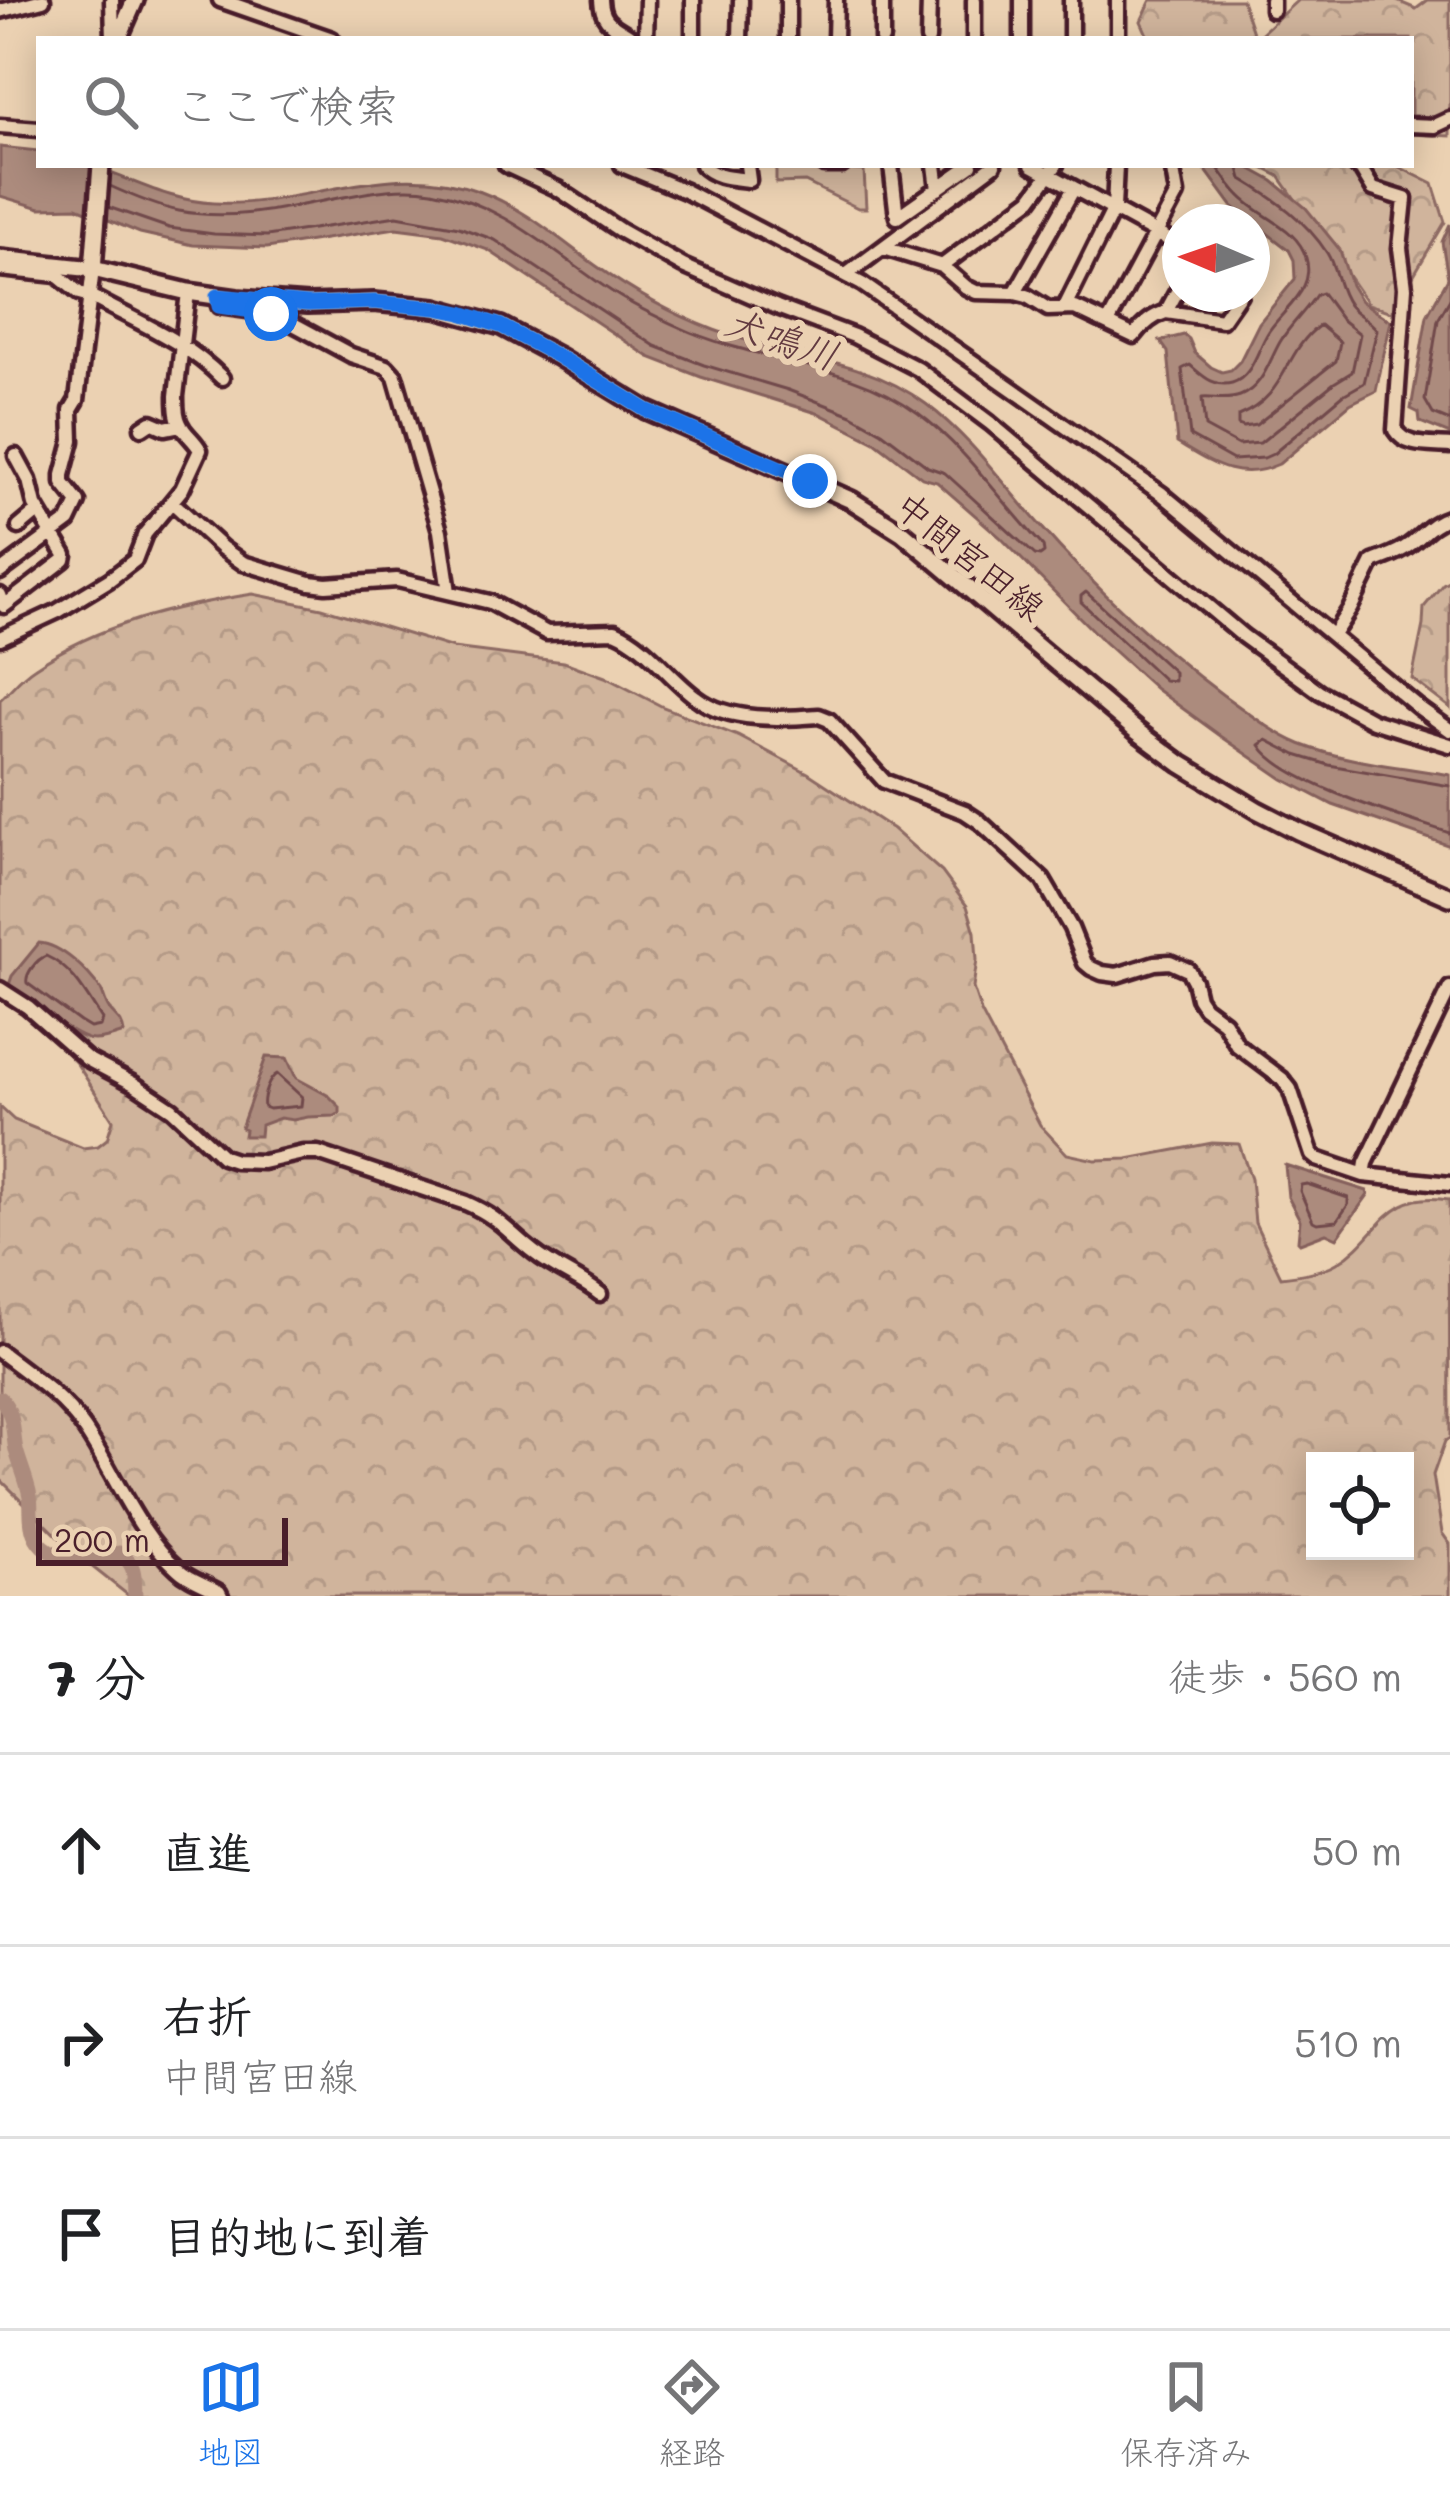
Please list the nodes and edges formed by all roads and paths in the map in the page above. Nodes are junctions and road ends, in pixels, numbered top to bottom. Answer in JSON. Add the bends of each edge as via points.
{"nodes":[{"id":1,"x":43,"y":0,"type":"edge"},
{"id":2,"x":112,"y":0,"type":"edge"},
{"id":3,"x":136,"y":0,"type":"edge"},
{"id":4,"x":220,"y":0,"type":"edge"},
{"id":5,"x":272,"y":0,"type":"edge"},
{"id":6,"x":601,"y":0,"type":"edge"},
{"id":7,"x":647,"y":0,"type":"edge"},
{"id":8,"x":694,"y":0,"type":"edge"},
{"id":9,"x":741,"y":0,"type":"edge"},
{"id":10,"x":788,"y":0,"type":"edge"},
{"id":11,"x":836,"y":0,"type":"edge"},
{"id":12,"x":882,"y":0,"type":"edge"},
{"id":13,"x":928,"y":0,"type":"edge"},
{"id":14,"x":974,"y":0,"type":"edge"},
{"id":15,"x":1022,"y":0,"type":"edge"},
{"id":16,"x":1071,"y":0,"type":"edge"},
{"id":17,"x":1118,"y":0,"type":"edge"},
{"id":18,"x":0,"y":11,"type":"edge"},
{"id":19,"x":267,"y":16,"type":"junction"},
{"id":20,"x":115,"y":36,"type":"edge"},
{"id":21,"x":117,"y":36,"type":"edge"},
{"id":22,"x":324,"y":36,"type":"edge"},
{"id":23,"x":629,"y":36,"type":"edge"},
{"id":24,"x":646,"y":36,"type":"edge"},
{"id":25,"x":693,"y":36,"type":"edge"},
{"id":26,"x":740,"y":36,"type":"edge"},
{"id":27,"x":788,"y":36,"type":"edge"},
{"id":28,"x":835,"y":36,"type":"edge"},
{"id":29,"x":881,"y":36,"type":"edge"},
{"id":30,"x":928,"y":36,"type":"edge"},
{"id":31,"x":974,"y":36,"type":"edge"},
{"id":32,"x":1022,"y":36,"type":"edge"},
{"id":33,"x":1070,"y":36,"type":"edge"},
{"id":34,"x":1118,"y":36,"type":"edge"},
{"id":35,"x":1450,"y":119,"type":"edge"},
{"id":36,"x":1414,"y":125,"type":"edge"},
{"id":37,"x":0,"y":126,"type":"edge"},
{"id":38,"x":36,"y":128,"type":"edge"},
{"id":39,"x":101,"y":168,"type":"edge"},
{"id":40,"x":512,"y":168,"type":"edge"},
{"id":41,"x":629,"y":168,"type":"edge"},
{"id":42,"x":705,"y":168,"type":"edge"},
{"id":43,"x":747,"y":168,"type":"edge"},
{"id":44,"x":891,"y":168,"type":"edge"},
{"id":45,"x":935,"y":168,"type":"edge"},
{"id":46,"x":967,"y":168,"type":"edge"},
{"id":47,"x":990,"y":168,"type":"edge"},
{"id":48,"x":1116,"y":168,"type":"edge"},
{"id":49,"x":1173,"y":168,"type":"edge"},
{"id":50,"x":1358,"y":168,"type":"edge"},
{"id":51,"x":1053,"y":170,"type":"edge"},
{"id":52,"x":1074,"y":188,"type":"junction"},
{"id":53,"x":938,"y":189,"type":"junction"},
{"id":54,"x":1114,"y":208,"type":"junction"},
{"id":55,"x":1155,"y":232,"type":"junction"},
{"id":56,"x":1162,"y":236,"type":"edge"},
{"id":57,"x":884,"y":248,"type":"junction"},
{"id":58,"x":94,"y":262,"type":"junction"},
{"id":59,"x":1,"y":266,"type":"edge"},
{"id":60,"x":942,"y":266,"type":"junction"},
{"id":61,"x":846,"y":275,"type":"junction"},
{"id":62,"x":0,"y":285,"type":"edge"},
{"id":63,"x":188,"y":292,"type":"junction"},
{"id":64,"x":1015,"y":292,"type":"junction"},
{"id":65,"x":91,"y":296,"type":"junction"},
{"id":66,"x":217,"y":296,"type":"junction"},
{"id":67,"x":1065,"y":307,"type":"junction"},
{"id":68,"x":1166,"y":312,"type":"joint"},
{"id":69,"x":1228,"y":312,"type":"edge"},
{"id":70,"x":1108,"y":323,"type":"junction"},
{"id":71,"x":182,"y":348,"type":"junction"},
{"id":72,"x":223,"y":378,"type":"dead end"},
{"id":73,"x":180,"y":424,"type":"junction"},
{"id":74,"x":142,"y":428,"type":"dead end"},
{"id":75,"x":1450,"y":446,"type":"edge"},
{"id":76,"x":16,"y":456,"type":"dead end"},
{"id":77,"x":172,"y":502,"type":"junction"},
{"id":78,"x":38,"y":511,"type":"junction"},
{"id":79,"x":1450,"y":518,"type":"edge"},
{"id":80,"x":19,"y":527,"type":"dead end"},
{"id":81,"x":50,"y":535,"type":"junction"},
{"id":82,"x":0,"y":572,"type":"edge"},
{"id":83,"x":449,"y":592,"type":"junction"},
{"id":84,"x":2,"y":601,"type":"edge"},
{"id":85,"x":14,"y":629,"type":"junction"},
{"id":86,"x":1333,"y":634,"type":"junction"},
{"id":87,"x":0,"y":638,"type":"edge"},
{"id":88,"x":1450,"y":730,"type":"edge"},
{"id":89,"x":1450,"y":745,"type":"edge"},
{"id":90,"x":1450,"y":897,"type":"edge"},
{"id":91,"x":1450,"y":988,"type":"edge"},
{"id":92,"x":0,"y":989,"type":"edge"},
{"id":93,"x":1364,"y":1175,"type":"junction"},
{"id":94,"x":1450,"y":1184,"type":"edge"},
{"id":95,"x":600,"y":1294,"type":"dead end"},
{"id":96,"x":0,"y":1352,"type":"edge"},
{"id":97,"x":221,"y":1596,"type":"edge"}],
"edges":[{"from":1,"to":18,"type":"street"},
{"from":2,"to":20,"type":"street"},
{"from":3,"to":21,"type":"main road"},
{"from":4,"to":19,"type":"street"},
{"from":5,"to":19,"type":"street"},
{"from":6,"to":23,"type":"street","via":[[605,21]]},
{"from":7,"to":24,"type":"street"},
{"from":8,"to":25,"type":"street"},
{"from":9,"to":26,"type":"street"},
{"from":10,"to":27,"type":"street"},
{"from":11,"to":28,"type":"street"},
{"from":12,"to":29,"type":"street"},
{"from":13,"to":30,"type":"street"},
{"from":14,"to":31,"type":"street"},
{"from":15,"to":32,"type":"street"},
{"from":16,"to":33,"type":"street"},
{"from":17,"to":34,"type":"street"},
{"from":19,"to":22,"type":"street"},
{"from":35,"to":36,"type":"street"},
{"from":37,"to":38,"type":"street"},
{"from":39,"to":58,"type":"main road"},
{"from":40,"to":89,"type":"street","via":[[683,266],[918,369],[1320,692],[1389,727]]},
{"from":41,"to":61,"type":"street"},
{"from":42,"to":43,"type":"street","via":[[749,180]]},
{"from":44,"to":53,"type":"street","via":[[897,217]]},
{"from":45,"to":53,"type":"street"},
{"from":46,"to":53,"type":"street"},
{"from":47,"to":57,"type":"street"},
{"from":48,"to":54,"type":"street"},
{"from":49,"to":55,"type":"street","via":[[1177,194]]},
{"from":50,"to":75,"type":"street","via":[[1373,188],[1405,199],[1395,430],[1408,442]]},
{"from":51,"to":52,"type":"street"},
{"from":51,"to":60,"type":"street","via":[[1031,200]]},
{"from":52,"to":54,"type":"street"},
{"from":52,"to":64,"type":"street"},
{"from":54,"to":55,"type":"street"},
{"from":54,"to":67,"type":"street"},
{"from":55,"to":56,"type":"street"},
{"from":55,"to":70,"type":"street"},
{"from":57,"to":60,"type":"street"},
{"from":57,"to":61,"type":"street"},
{"from":58,"to":59,"type":"main road","name":"中間宮田線"},
{"from":58,"to":63,"type":"main road","name":"中間宮田線"},
{"from":58,"to":65,"type":"street"},
{"from":59,"to":62,"type":"street"},
{"from":59,"to":65,"type":"street","via":[[57,274]]},
{"from":60,"to":64,"type":"street","via":[[976,292]]},
{"from":61,"to":86,"type":"street","via":[[1162,494]]},
{"from":63,"to":66,"type":"main road","name":"中間宮田線"},
{"from":63,"to":71,"type":"street"},
{"from":64,"to":67,"type":"street","via":[[1048,309]]},
{"from":65,"to":71,"type":"street"},
{"from":65,"to":81,"type":"street","via":[[63,475],[78,502]]},
{"from":66,"to":83,"type":"street","via":[[219,306],[286,320],[395,376],[440,531]]},
{"from":66,"to":90,"type":"main road","name":"中間宮田線","via":[[436,308],[501,326],[646,410],[851,500],[903,533],[1181,764],[1277,820]]},
{"from":67,"to":70,"type":"street"},
{"from":68,"to":69,"type":"street","via":[[1222,320]]},
{"from":68,"to":70,"type":"street","via":[[1134,336]]},
{"from":71,"to":72,"type":"street"},
{"from":71,"to":73,"type":"street"},
{"from":73,"to":74,"type":"street"},
{"from":73,"to":77,"type":"street","via":[[200,450]]},
{"from":76,"to":78,"type":"street"},
{"from":77,"to":83,"type":"street","via":[[243,563],[310,583],[397,580]]},
{"from":77,"to":85,"type":"street","via":[[122,571]]},
{"from":78,"to":80,"type":"street"},
{"from":78,"to":81,"type":"street"},
{"from":79,"to":86,"type":"street","via":[[1373,562]]},
{"from":81,"to":82,"type":"street"},
{"from":81,"to":84,"type":"street","via":[[64,560]]},
{"from":83,"to":93,"type":"street","via":[[490,602],[547,632],[622,634],[714,707],[829,720],[884,781],[964,812],[1043,880],[1090,968],[1117,974],[1170,962],[1188,970],[1204,1007],[1290,1089],[1312,1155]]},
{"from":84,"to":85,"type":"street"},
{"from":85,"to":87,"type":"street"},
{"from":86,"to":88,"type":"street"},
{"from":91,"to":93,"type":"street"},
{"from":92,"to":95,"type":"street","via":[[87,1059],[172,1109],[223,1157],[262,1162],[318,1153],[466,1203]]},
{"from":93,"to":94,"type":"street"},
{"from":96,"to":97,"type":"street","via":[[67,1406],[167,1558]]}]}
